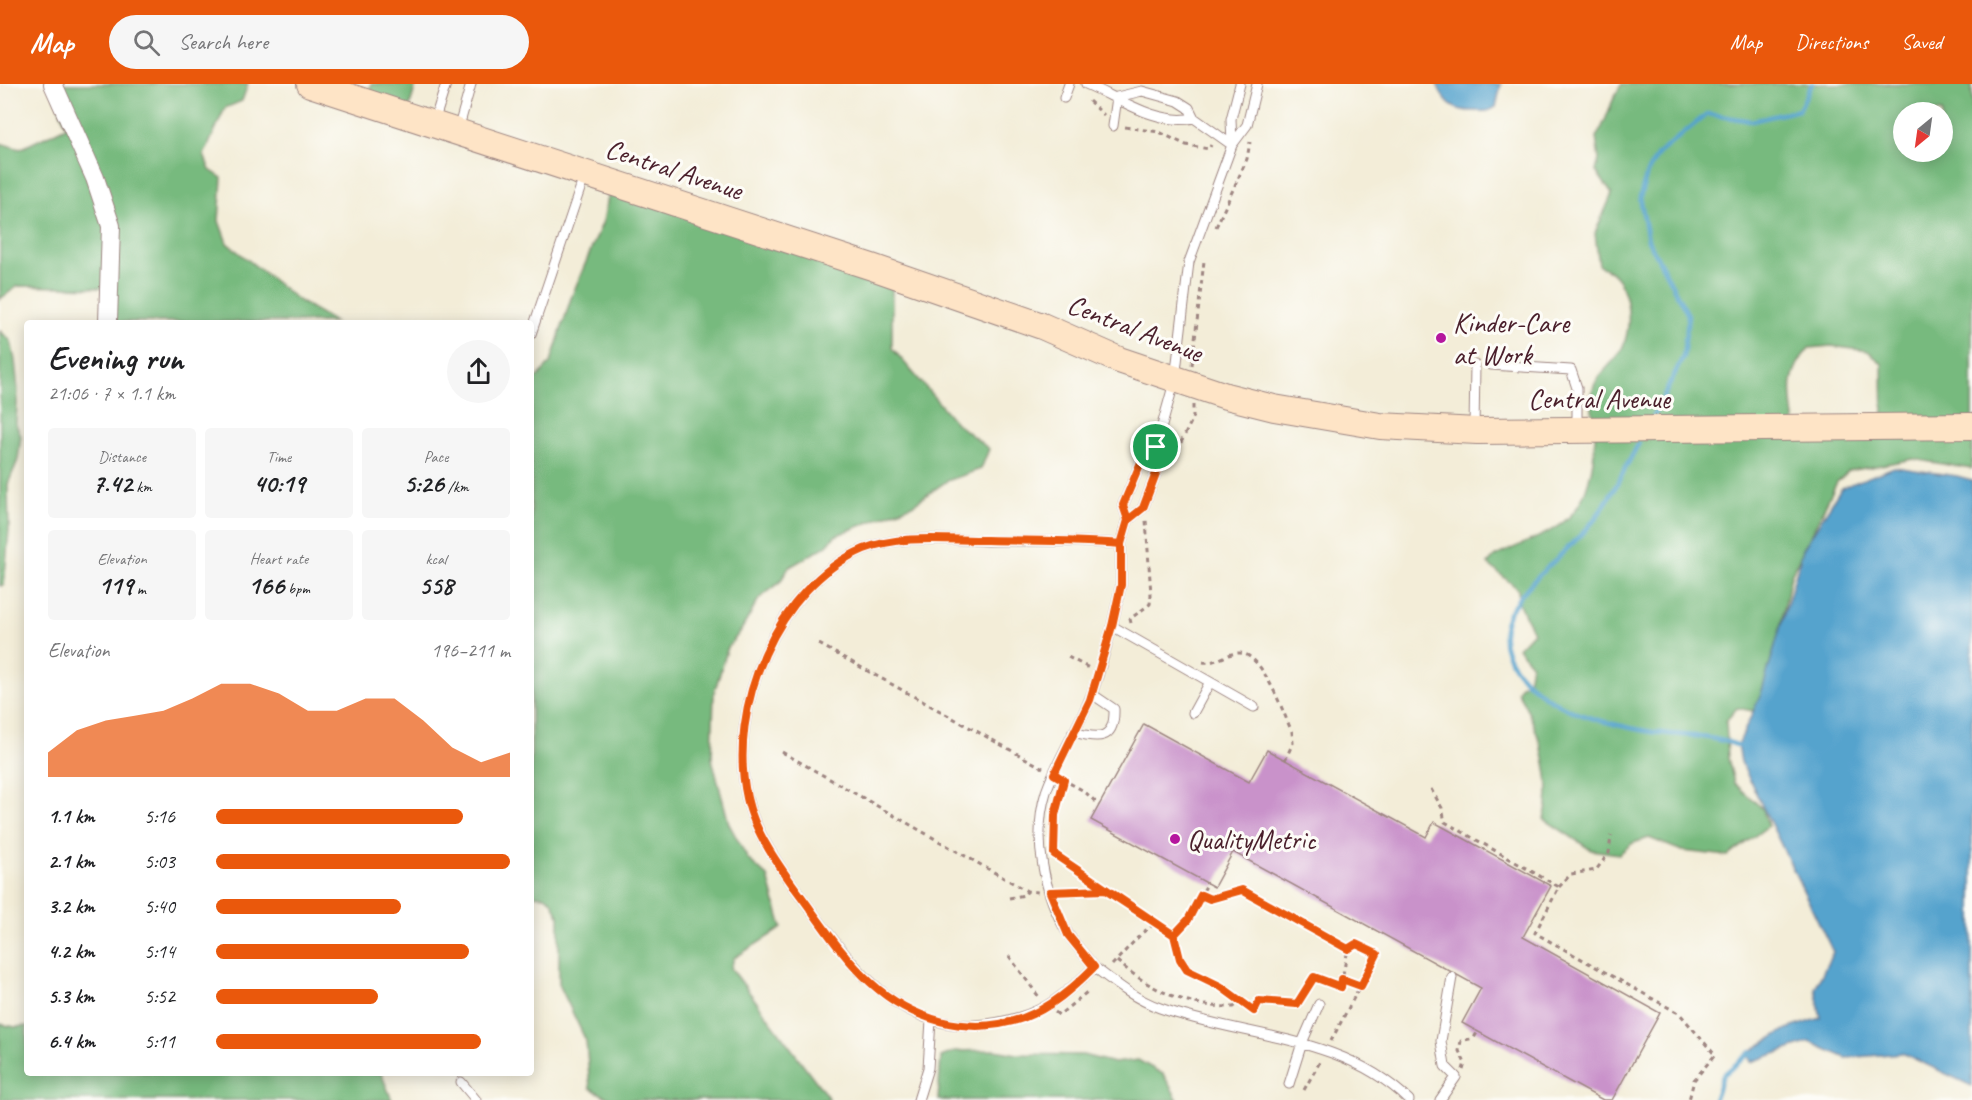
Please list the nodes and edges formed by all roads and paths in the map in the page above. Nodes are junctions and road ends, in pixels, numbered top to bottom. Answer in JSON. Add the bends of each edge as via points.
{"nodes":[{"id":1,"x":53,"y":84,"type":"edge"},
{"id":2,"x":310,"y":84,"type":"edge"},
{"id":3,"x":446,"y":84,"type":"edge"},
{"id":4,"x":471,"y":84,"type":"edge"},
{"id":5,"x":1069,"y":84,"type":"edge"},
{"id":6,"x":1086,"y":84,"type":"edge"},
{"id":7,"x":1240,"y":84,"type":"edge"},
{"id":8,"x":1257,"y":84,"type":"edge"},
{"id":9,"x":1097,"y":86,"type":"edge"},
{"id":10,"x":1117,"y":97,"type":"junction"},
{"id":11,"x":1064,"y":98,"type":"dead end"},
{"id":12,"x":1194,"y":118,"type":"junction"},
{"id":13,"x":433,"y":124,"type":"junction"},
{"id":14,"x":1113,"y":126,"type":"dead end"},
{"id":15,"x":458,"y":132,"type":"junction"},
{"id":16,"x":1250,"y":140,"type":"dead end"},
{"id":17,"x":1232,"y":145,"type":"junction"},
{"id":18,"x":585,"y":173,"type":"junction"},
{"id":19,"x":1214,"y":233,"type":"dead end"},
{"id":20,"x":1204,"y":255,"type":"dead end"},
{"id":21,"x":108,"y":320,"type":"edge"},
{"id":22,"x":534,"y":325,"type":"edge"},
{"id":23,"x":1475,"y":365,"type":"dead end"},
{"id":24,"x":1491,"y":365,"type":"dead end"},
{"id":25,"x":1183,"y":371,"type":"junction"},
{"id":26,"x":1193,"y":418,"type":"dead end"},
{"id":27,"x":1972,"y":426,"type":"edge"},
{"id":28,"x":1576,"y":430,"type":"junction"},
{"id":29,"x":1473,"y":431,"type":"junction"},
{"id":30,"x":1156,"y":447,"type":"junction"},
{"id":31,"x":1172,"y":460,"type":"dead end"},
{"id":32,"x":1146,"y":517,"type":"dead end"},
{"id":33,"x":1128,"y":520,"type":"junction"},
{"id":34,"x":1121,"y":544,"type":"junction"},
{"id":35,"x":1112,"y":626,"type":"junction"},
{"id":36,"x":1140,"y":628,"type":"dead end"},
{"id":37,"x":819,"y":644,"type":"dead end"},
{"id":38,"x":1197,"y":659,"type":"dead end"},
{"id":39,"x":1210,"y":682,"type":"junction"},
{"id":40,"x":1092,"y":694,"type":"junction"},
{"id":41,"x":1254,"y":707,"type":"dead end"},
{"id":42,"x":1193,"y":714,"type":"dead end"},
{"id":43,"x":1073,"y":732,"type":"junction"},
{"id":44,"x":782,"y":752,"type":"dead end"},
{"id":45,"x":1285,"y":760,"type":"dead end"},
{"id":46,"x":1067,"y":772,"type":"dead end"},
{"id":47,"x":1054,"y":774,"type":"junction"},
{"id":48,"x":1064,"y":780,"type":"junction"},
{"id":49,"x":1062,"y":787,"type":"dead end"},
{"id":50,"x":1431,"y":789,"type":"dead end"},
{"id":51,"x":1057,"y":804,"type":"dead end"},
{"id":52,"x":1099,"y":805,"type":"dead end"},
{"id":53,"x":1611,"y":835,"type":"dead end"},
{"id":54,"x":1054,"y":854,"type":"junction"},
{"id":55,"x":1056,"y":865,"type":"dead end"},
{"id":56,"x":1059,"y":883,"type":"dead end"},
{"id":57,"x":1207,"y":884,"type":"dead end"},
{"id":58,"x":1559,"y":886,"type":"junction"},
{"id":59,"x":1105,"y":890,"type":"junction"},
{"id":60,"x":1027,"y":891,"type":"junction"},
{"id":61,"x":1050,"y":892,"type":"junction"},
{"id":62,"x":1061,"y":892,"type":"junction"},
{"id":63,"x":1201,"y":895,"type":"junction"},
{"id":64,"x":1009,"y":898,"type":"dead end"},
{"id":65,"x":1174,"y":935,"type":"junction"},
{"id":66,"x":1348,"y":949,"type":"junction"},
{"id":67,"x":1116,"y":961,"type":"dead end"},
{"id":68,"x":1094,"y":967,"type":"junction"},
{"id":69,"x":1452,"y":977,"type":"dead end"},
{"id":70,"x":1342,"y":979,"type":"junction"},
{"id":71,"x":1361,"y":986,"type":"junction"},
{"id":72,"x":1240,"y":1001,"type":"junction"},
{"id":73,"x":1319,"y":1005,"type":"dead end"},
{"id":74,"x":931,"y":1020,"type":"junction"},
{"id":75,"x":1478,"y":1031,"type":"dead end"},
{"id":76,"x":1334,"y":1035,"type":"dead end"},
{"id":77,"x":1302,"y":1043,"type":"junction"},
{"id":78,"x":1456,"y":1077,"type":"junction"},
{"id":79,"x":461,"y":1082,"type":"dead end"},
{"id":80,"x":1289,"y":1084,"type":"dead end"},
{"id":81,"x":476,"y":1100,"type":"edge"},
{"id":82,"x":918,"y":1100,"type":"edge"},
{"id":83,"x":1409,"y":1100,"type":"edge"},
{"id":84,"x":1440,"y":1100,"type":"edge"},
{"id":85,"x":1689,"y":1100,"type":"edge"}],
"edges":[{"from":1,"to":21,"type":"street","via":[[95,178],[111,226]]},
{"from":2,"to":13,"type":"main road","name":"Central Avenue"},
{"from":3,"to":13,"type":"lane"},
{"from":4,"to":15,"type":"lane"},
{"from":5,"to":11,"type":"lane"},
{"from":6,"to":9,"type":"lane"},
{"from":7,"to":17,"type":"lane","via":[[1231,119]]},
{"from":8,"to":17,"type":"lane","via":[[1247,125]]},
{"from":9,"to":10,"type":"lane"},
{"from":10,"to":12,"type":"lane","via":[[1138,111],[1181,121]]},
{"from":10,"to":12,"type":"lane","via":[[1142,91],[1165,97],[1189,108]]},
{"from":10,"to":14,"type":"lane"},
{"from":12,"to":17,"type":"lane"},
{"from":13,"to":15,"type":"main road","name":"Central Avenue"},
{"from":15,"to":18,"type":"main road","name":"Central Avenue"},
{"from":16,"to":19,"type":"path","via":[[1246,159]]},
{"from":17,"to":25,"type":"lane","via":[[1189,262]]},
{"from":18,"to":22,"type":"lane"},
{"from":18,"to":25,"type":"main road","name":"Central Avenue","via":[[1032,323],[1119,360]]},
{"from":20,"to":25,"type":"path"},
{"from":23,"to":29,"type":"lane"},
{"from":24,"to":28,"type":"lane","via":[[1571,370],[1577,388]]},
{"from":25,"to":29,"type":"main road","name":"Central Avenue","via":[[1274,408],[1353,422]]},
{"from":25,"to":30,"type":"lane"},
{"from":26,"to":31,"type":"path"},
{"from":27,"to":28,"type":"main road","name":"Central Avenue"},
{"from":28,"to":29,"type":"main road","name":"Central Avenue"},
{"from":30,"to":33,"type":"lane","via":[[1161,460],[1155,477],[1143,508]]},
{"from":30,"to":33,"type":"lane","via":[[1144,455],[1123,505]]},
{"from":32,"to":36,"type":"path","via":[[1151,596],[1149,604],[1130,619]]},
{"from":33,"to":34,"type":"lane"},
{"from":34,"to":35,"type":"lane","via":[[1121,585]]},
{"from":34,"to":74,"type":"lane","via":[[905,540],[867,548],[844,558],[807,589],[760,666],[742,733],[742,770],[755,820],[780,868],[842,952],[880,991]]},
{"from":35,"to":39,"type":"lane"},
{"from":35,"to":40,"type":"lane"},
{"from":37,"to":47,"type":"path"},
{"from":38,"to":45,"type":"path","via":[[1209,663],[1235,653],[1248,653],[1259,662],[1293,732],[1293,743]]},
{"from":39,"to":41,"type":"lane"},
{"from":39,"to":42,"type":"lane"},
{"from":40,"to":43,"type":"lane"},
{"from":40,"to":43,"type":"lane","via":[[1114,710],[1115,724],[1107,735],[1093,738]]},
{"from":43,"to":47,"type":"lane"},
{"from":44,"to":60,"type":"path"},
{"from":46,"to":48,"type":"path"},
{"from":47,"to":48,"type":"path"},
{"from":47,"to":61,"type":"lane","via":[[1046,794],[1041,844]]},
{"from":48,"to":49,"type":"path"},
{"from":48,"to":52,"type":"path"},
{"from":50,"to":58,"type":"path","via":[[1445,822]]},
{"from":51,"to":54,"type":"path"},
{"from":53,"to":58,"type":"path","via":[[1609,853],[1596,870],[1571,874]]},
{"from":54,"to":55,"type":"path"},
{"from":54,"to":59,"type":"path"},
{"from":56,"to":62,"type":"path"},
{"from":57,"to":63,"type":"path"},
{"from":58,"to":85,"type":"path","via":[[1535,933],[1680,1014],[1715,1055],[1694,1080]]},
{"from":59,"to":62,"type":"path"},
{"from":59,"to":65,"type":"path"},
{"from":60,"to":61,"type":"path"},
{"from":60,"to":64,"type":"path","via":[[1025,895]]},
{"from":61,"to":62,"type":"path"},
{"from":61,"to":68,"type":"lane","via":[[1068,935]]},
{"from":63,"to":65,"type":"path","via":[[1188,920]]},
{"from":63,"to":66,"type":"path","via":[[1210,899],[1242,890]]},
{"from":65,"to":72,"type":"path","via":[[1187,970]]},
{"from":66,"to":70,"type":"path"},
{"from":66,"to":71,"type":"path","via":[[1356,944],[1377,954]]},
{"from":67,"to":72,"type":"path","via":[[1155,988],[1190,1002],[1234,1007]]},
{"from":68,"to":74,"type":"lane","via":[[1074,987],[1023,1018],[982,1024]]},
{"from":68,"to":77,"type":"lane","via":[[1133,996],[1160,1008]]},
{"from":69,"to":78,"type":"lane","via":[[1441,1041],[1445,1066]]},
{"from":70,"to":71,"type":"path"},
{"from":70,"to":72,"type":"path","via":[[1341,987],[1314,977],[1297,1004],[1259,1001],[1254,1011]]},
{"from":71,"to":76,"type":"path"},
{"from":73,"to":77,"type":"lane"},
{"from":74,"to":82,"type":"lane","via":[[928,1068]]},
{"from":75,"to":78,"type":"path","via":[[1474,1038],[1461,1041],[1459,1051],[1465,1067]]},
{"from":77,"to":80,"type":"lane"},
{"from":77,"to":83,"type":"lane","via":[[1361,1065],[1389,1081]]},
{"from":78,"to":84,"type":"lane"},
{"from":79,"to":81,"type":"lane"}]}
